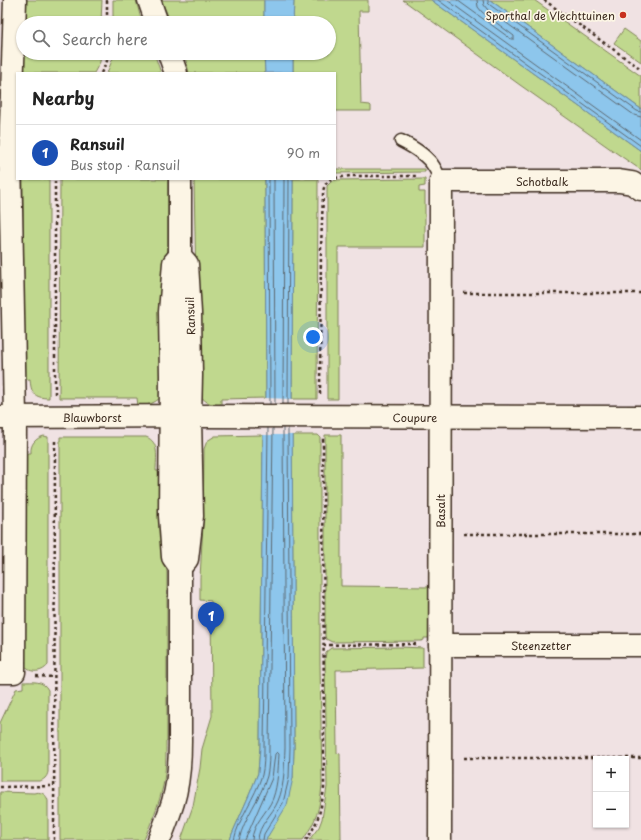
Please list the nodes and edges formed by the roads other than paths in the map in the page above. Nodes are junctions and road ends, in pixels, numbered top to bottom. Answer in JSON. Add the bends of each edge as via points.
{"nodes":[{"id":1,"x":15,"y":0,"type":"edge"},
{"id":2,"x":149,"y":0,"type":"edge"},
{"id":3,"x":155,"y":16,"type":"edge"},
{"id":4,"x":171,"y":60,"type":"edge"},
{"id":5,"x":176,"y":72,"type":"edge"},
{"id":6,"x":401,"y":141,"type":"dead end"},
{"id":7,"x":5,"y":157,"type":"edge"},
{"id":8,"x":431,"y":179,"type":"junction"},
{"id":9,"x":180,"y":180,"type":"edge"},
{"id":10,"x":641,"y":189,"type":"edge"},
{"id":11,"x":7,"y":417,"type":"edge"},
{"id":12,"x":180,"y":417,"type":"junction"},
{"id":13,"x":440,"y":417,"type":"junction"},
{"id":14,"x":641,"y":417,"type":"edge"},
{"id":15,"x":431,"y":645,"type":"junction"},
{"id":16,"x":641,"y":645,"type":"edge"},
{"id":17,"x":15,"y":673,"type":"edge"},
{"id":18,"x":159,"y":840,"type":"edge"},
{"id":19,"x":440,"y":840,"type":"edge"}],
"edges":[{"from":1,"to":7,"type":"street"},
{"from":2,"to":3,"type":"street"},
{"from":4,"to":5,"type":"street"},
{"from":6,"to":8,"type":"lane","via":[[413,147],[434,166]]},
{"from":7,"to":11,"type":"street"},
{"from":8,"to":10,"type":"street","name":"Schotbalk","via":[[620,181],[632,183]]},
{"from":8,"to":13,"type":"street","name":"Basalt"},
{"from":9,"to":12,"type":"street","name":"Ransuil","via":[[180,256],[187,264],[190,313]]},
{"from":11,"to":12,"type":"street","name":"Blauwborst"},
{"from":11,"to":17,"type":"street"},
{"from":12,"to":13,"type":"street","name":"Coupure"},
{"from":12,"to":18,"type":"street","name":"Ransuil","via":[[192,516],[187,559],[180,567],[179,763],[174,801]]},
{"from":13,"to":14,"type":"street","name":"Coupure"},
{"from":13,"to":15,"type":"street","name":"Basalt"},
{"from":15,"to":16,"type":"street","name":"Steenzetter"},
{"from":15,"to":19,"type":"street","name":"Basalt"}]}
